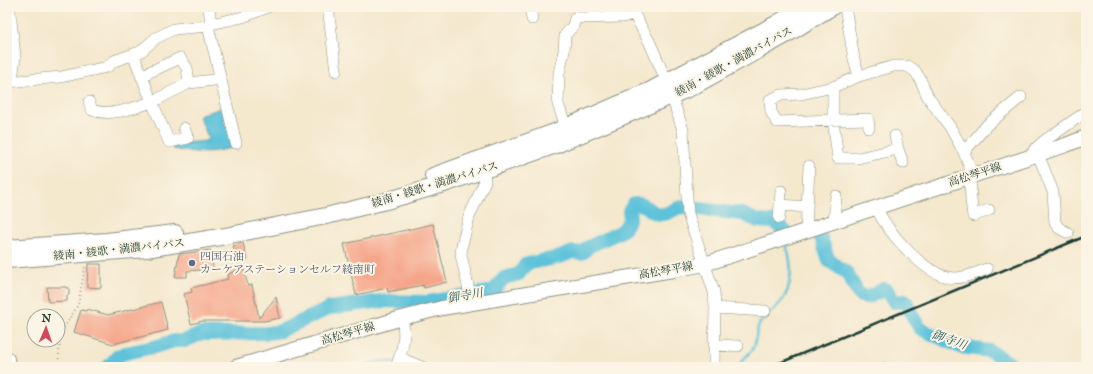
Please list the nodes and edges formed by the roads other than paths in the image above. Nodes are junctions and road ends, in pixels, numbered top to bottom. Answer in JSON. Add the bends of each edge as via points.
{"nodes":[{"id":1,"x":8,"y":7,"type":"edge"},
{"id":2,"x":209,"y":7,"type":"edge"},
{"id":3,"x":268,"y":7,"type":"edge"},
{"id":4,"x":328,"y":7,"type":"edge"},
{"id":5,"x":530,"y":7,"type":"edge"},
{"id":6,"x":805,"y":7,"type":"edge"},
{"id":7,"x":832,"y":7,"type":"edge"},
{"id":8,"x":845,"y":7,"type":"edge"},
{"id":9,"x":632,"y":10,"type":"edge"},
{"id":10,"x":532,"y":19,"type":"dead end"},
{"id":11,"x":210,"y":25,"type":"junction"},
{"id":12,"x":133,"y":54,"type":"junction"},
{"id":13,"x":336,"y":71,"type":"dead end"},
{"id":14,"x":142,"y":76,"type":"junction"},
{"id":15,"x":859,"y":76,"type":"junction"},
{"id":16,"x":214,"y":80,"type":"dead end"},
{"id":17,"x":10,"y":82,"type":"edge"},
{"id":18,"x":189,"y":83,"type":"junction"},
{"id":19,"x":833,"y":87,"type":"junction"},
{"id":20,"x":670,"y":89,"type":"junction"},
{"id":21,"x":1021,"y":97,"type":"dead end"},
{"id":22,"x":89,"y":102,"type":"dead end"},
{"id":23,"x":152,"y":102,"type":"junction"},
{"id":24,"x":1086,"y":112,"type":"edge"},
{"id":25,"x":832,"y":120,"type":"junction"},
{"id":26,"x":566,"y":127,"type":"junction"},
{"id":27,"x":184,"y":128,"type":"dead end"},
{"id":28,"x":869,"y":128,"type":"dead end"},
{"id":29,"x":895,"y":136,"type":"dead end"},
{"id":30,"x":1086,"y":137,"type":"edge"},
{"id":31,"x":236,"y":143,"type":"dead end"},
{"id":32,"x":898,"y":149,"type":"junction"},
{"id":33,"x":964,"y":152,"type":"junction"},
{"id":34,"x":1035,"y":155,"type":"junction"},
{"id":35,"x":903,"y":163,"type":"dead end"},
{"id":36,"x":809,"y":166,"type":"dead end"},
{"id":37,"x":483,"y":170,"type":"junction"},
{"id":38,"x":972,"y":176,"type":"junction"},
{"id":39,"x":781,"y":190,"type":"dead end"},
{"id":40,"x":836,"y":196,"type":"dead end"},
{"id":41,"x":780,"y":205,"type":"junction"},
{"id":42,"x":807,"y":207,"type":"junction"},
{"id":43,"x":876,"y":207,"type":"junction"},
{"id":44,"x":989,"y":210,"type":"dead end"},
{"id":45,"x":779,"y":218,"type":"dead end"},
{"id":46,"x":834,"y":222,"type":"junction"},
{"id":47,"x":806,"y":231,"type":"junction"},
{"id":48,"x":1068,"y":233,"type":"dead end"},
{"id":49,"x":7,"y":248,"type":"edge"},
{"id":50,"x":7,"y":260,"type":"edge"},
{"id":51,"x":705,"y":264,"type":"junction"},
{"id":52,"x":986,"y":269,"type":"dead end"},
{"id":53,"x":471,"y":298,"type":"junction"},
{"id":54,"x":715,"y":308,"type":"junction"},
{"id":55,"x":765,"y":311,"type":"dead end"},
{"id":56,"x":402,"y":318,"type":"junction"},
{"id":57,"x":714,"y":345,"type":"junction"},
{"id":58,"x":738,"y":346,"type":"dead end"},
{"id":59,"x":7,"y":359,"type":"edge"},
{"id":60,"x":714,"y":362,"type":"dead end"},
{"id":61,"x":398,"y":363,"type":"edge"},
{"id":62,"x":8,"y":367,"type":"edge"},
{"id":63,"x":236,"y":367,"type":"edge"},
{"id":64,"x":422,"y":367,"type":"edge"}],
"edges":[{"from":1,"to":17,"type":"street","via":[[15,56]]},
{"from":2,"to":11,"type":"street"},
{"from":3,"to":11,"type":"street","via":[[243,17]]},
{"from":4,"to":13,"type":"street"},
{"from":5,"to":10,"type":"street"},
{"from":6,"to":20,"type":"highway","name":"綾南・綾歌・満濃バイパス"},
{"from":7,"to":20,"type":"highway","name":"綾南・綾歌・満濃バイパス","via":[[690,88]]},
{"from":8,"to":15,"type":"street"},
{"from":9,"to":20,"type":"street"},
{"from":9,"to":26,"type":"street","via":[[623,17],[575,18],[573,26],[565,35],[559,73],[558,104]]},
{"from":11,"to":12,"type":"street","via":[[174,29]]},
{"from":11,"to":31,"type":"street"},
{"from":12,"to":14,"type":"street"},
{"from":12,"to":17,"type":"street","via":[[114,61],[107,67],[61,77]]},
{"from":14,"to":18,"type":"street","via":[[180,58],[187,68]]},
{"from":14,"to":23,"type":"street"},
{"from":15,"to":19,"type":"street"},
{"from":15,"to":33,"type":"street","via":[[894,66],[907,66],[915,71],[928,97]]},
{"from":16,"to":18,"type":"street"},
{"from":18,"to":23,"type":"street"},
{"from":19,"to":25,"type":"street"},
{"from":19,"to":25,"type":"street","via":[[801,94],[781,95],[770,100],[771,112],[777,122]]},
{"from":20,"to":26,"type":"highway","name":"綾南・綾歌・満濃バイパス","via":[[649,91]]},
{"from":20,"to":37,"type":"highway","name":"綾南・綾歌・満濃バイパス","via":[[556,145]]},
{"from":20,"to":51,"type":"street","via":[[682,130],[688,207]]},
{"from":21,"to":33,"type":"street","via":[[987,125]]},
{"from":22,"to":23,"type":"street","via":[[92,110],[100,113]]},
{"from":23,"to":27,"type":"street","via":[[169,142],[188,138]]},
{"from":24,"to":34,"type":"street","via":[[1044,141],[1034,150]]},
{"from":25,"to":28,"type":"street","via":[[868,119]]},
{"from":25,"to":32,"type":"street","via":[[838,158],[858,158]]},
{"from":26,"to":49,"type":"highway","name":"綾南・綾歌・満濃バイパス","via":[[443,173],[322,206],[218,227],[143,238]]},
{"from":29,"to":32,"type":"street"},
{"from":30,"to":34,"type":"main road","name":"高松琴平線"},
{"from":32,"to":35,"type":"street"},
{"from":33,"to":38,"type":"street"},
{"from":34,"to":38,"type":"main road","name":"高松琴平線"},
{"from":34,"to":48,"type":"street","via":[[1053,192],[1055,223]]},
{"from":36,"to":42,"type":"street"},
{"from":37,"to":50,"type":"highway","name":"綾南・綾歌・満濃バイパス","via":[[386,201],[220,238],[146,249]]},
{"from":37,"to":53,"type":"street","via":[[485,181],[469,217],[461,255]]},
{"from":38,"to":43,"type":"main road","name":"高松琴平線"},
{"from":38,"to":44,"type":"street","via":[[973,216]]},
{"from":39,"to":41,"type":"street"},
{"from":40,"to":46,"type":"street"},
{"from":41,"to":42,"type":"street"},
{"from":41,"to":45,"type":"street"},
{"from":42,"to":47,"type":"street"},
{"from":43,"to":46,"type":"main road","name":"高松琴平線"},
{"from":43,"to":52,"type":"street","via":[[882,219],[911,255],[942,276],[968,276]]},
{"from":46,"to":47,"type":"main road","name":"高松琴平線"},
{"from":47,"to":51,"type":"main road","name":"高松琴平線"},
{"from":51,"to":53,"type":"main road","name":"高松琴平線"},
{"from":51,"to":54,"type":"street","via":[[714,292]]},
{"from":53,"to":56,"type":"main road","name":"高松琴平線"},
{"from":54,"to":55,"type":"street"},
{"from":54,"to":57,"type":"street"},
{"from":56,"to":61,"type":"street","via":[[405,339]]},
{"from":56,"to":63,"type":"main road","name":"高松琴平線"},
{"from":57,"to":58,"type":"street"},
{"from":57,"to":60,"type":"street"},
{"from":59,"to":62,"type":"main road"},
{"from":61,"to":64,"type":"street"}]}
